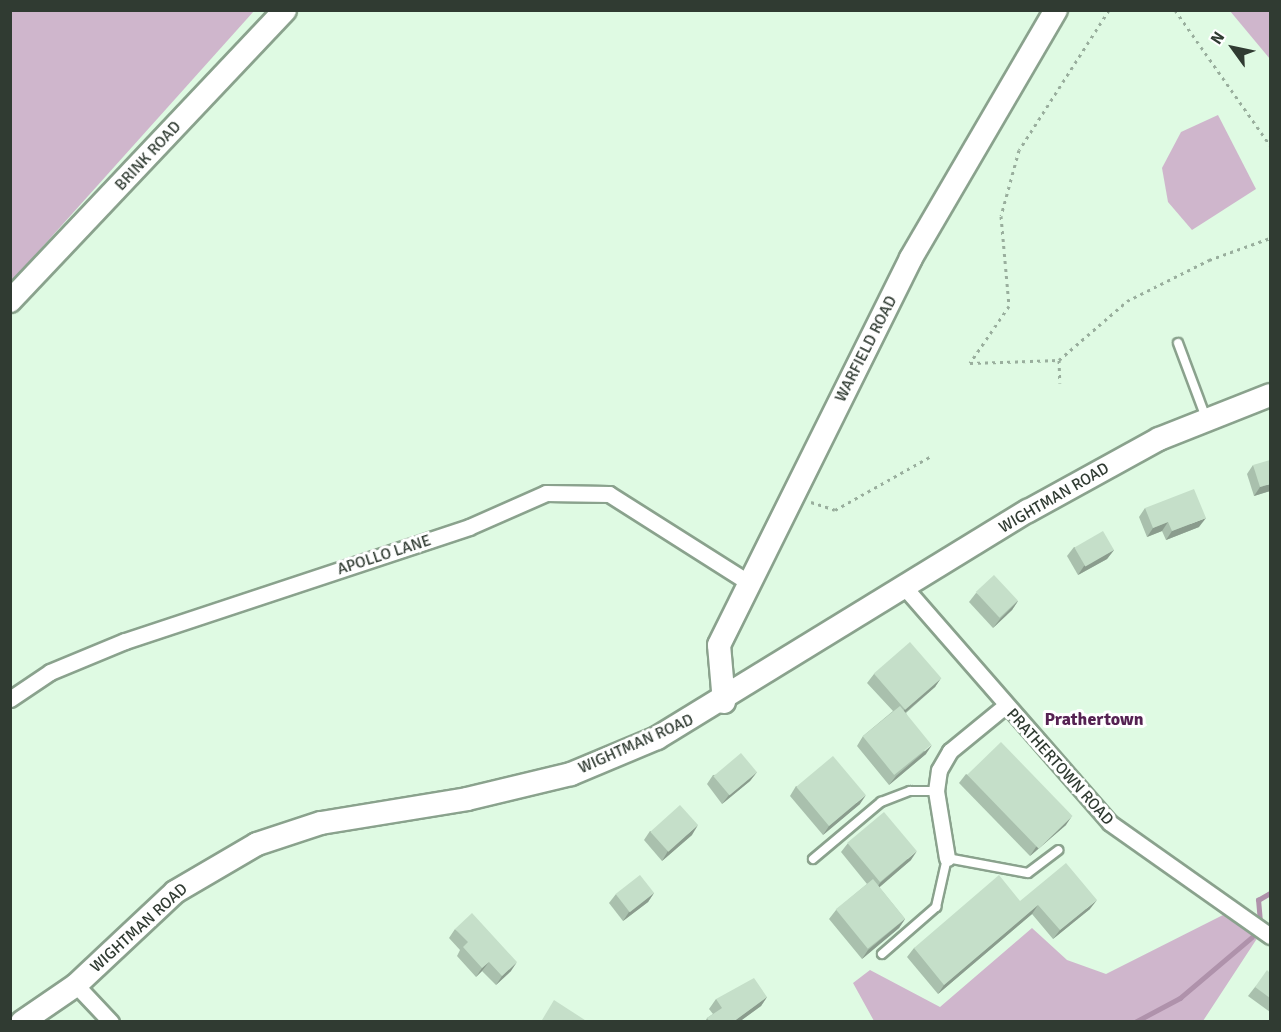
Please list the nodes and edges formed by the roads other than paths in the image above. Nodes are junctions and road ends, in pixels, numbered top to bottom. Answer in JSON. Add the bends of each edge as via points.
{"nodes":[{"id":1,"x":285,"y":10,"type":"edge"},
{"id":2,"x":1056,"y":10,"type":"edge"},
{"id":3,"x":10,"y":301,"type":"edge"},
{"id":4,"x":1178,"y":343,"type":"dead end"},
{"id":5,"x":1270,"y":395,"type":"edge"},
{"id":6,"x":1206,"y":419,"type":"junction"},
{"id":7,"x":749,"y":583,"type":"junction"},
{"id":8,"x":906,"y":589,"type":"junction"},
{"id":9,"x":10,"y":699,"type":"edge"},
{"id":10,"x":724,"y":702,"type":"junction"},
{"id":11,"x":1005,"y":706,"type":"junction"},
{"id":12,"x":936,"y":791,"type":"junction"},
{"id":13,"x":1058,"y":850,"type":"dead end"},
{"id":14,"x":947,"y":858,"type":"junction"},
{"id":15,"x":813,"y":859,"type":"dead end"},
{"id":16,"x":1270,"y":936,"type":"edge"},
{"id":17,"x":882,"y":954,"type":"dead end"},
{"id":18,"x":76,"y":985,"type":"junction"},
{"id":19,"x":22,"y":1022,"type":"edge"},
{"id":20,"x":111,"y":1022,"type":"edge"}],
"edges":[{"from":1,"to":3,"type":"main road","name":"BRINK ROAD"},
{"from":2,"to":7,"type":"main road","name":"WARFIELD ROAD","via":[[911,258]]},
{"from":4,"to":6,"type":"lane"},
{"from":5,"to":6,"type":"main road","name":"WIGHTMAN ROAD"},
{"from":6,"to":8,"type":"main road","name":"WIGHTMAN ROAD","via":[[1028,511]]},
{"from":7,"to":9,"type":"street","name":"APOLLO LANE","via":[[609,494],[546,493],[469,527],[125,641],[50,672]]},
{"from":7,"to":10,"type":"main road","name":"WARFIELD ROAD","via":[[719,645]]},
{"from":8,"to":10,"type":"main road","name":"WIGHTMAN ROAD"},
{"from":8,"to":11,"type":"street","name":"PRATHERTOWN ROAD"},
{"from":10,"to":18,"type":"main road","name":"WIGHTMAN ROAD","via":[[657,738],[571,774],[467,799],[321,823],[257,844],[175,892]]},
{"from":11,"to":12,"type":"street","via":[[950,751],[939,770]]},
{"from":11,"to":16,"type":"street","name":"PRATHERTOWN ROAD","via":[[1110,823]]},
{"from":12,"to":14,"type":"street"},
{"from":12,"to":15,"type":"lane","via":[[910,791],[881,802]]},
{"from":13,"to":14,"type":"lane","via":[[1028,873]]},
{"from":14,"to":17,"type":"lane","via":[[936,907]]},
{"from":18,"to":19,"type":"main road","name":"WIGHTMAN ROAD"},
{"from":18,"to":20,"type":"street"}]}
